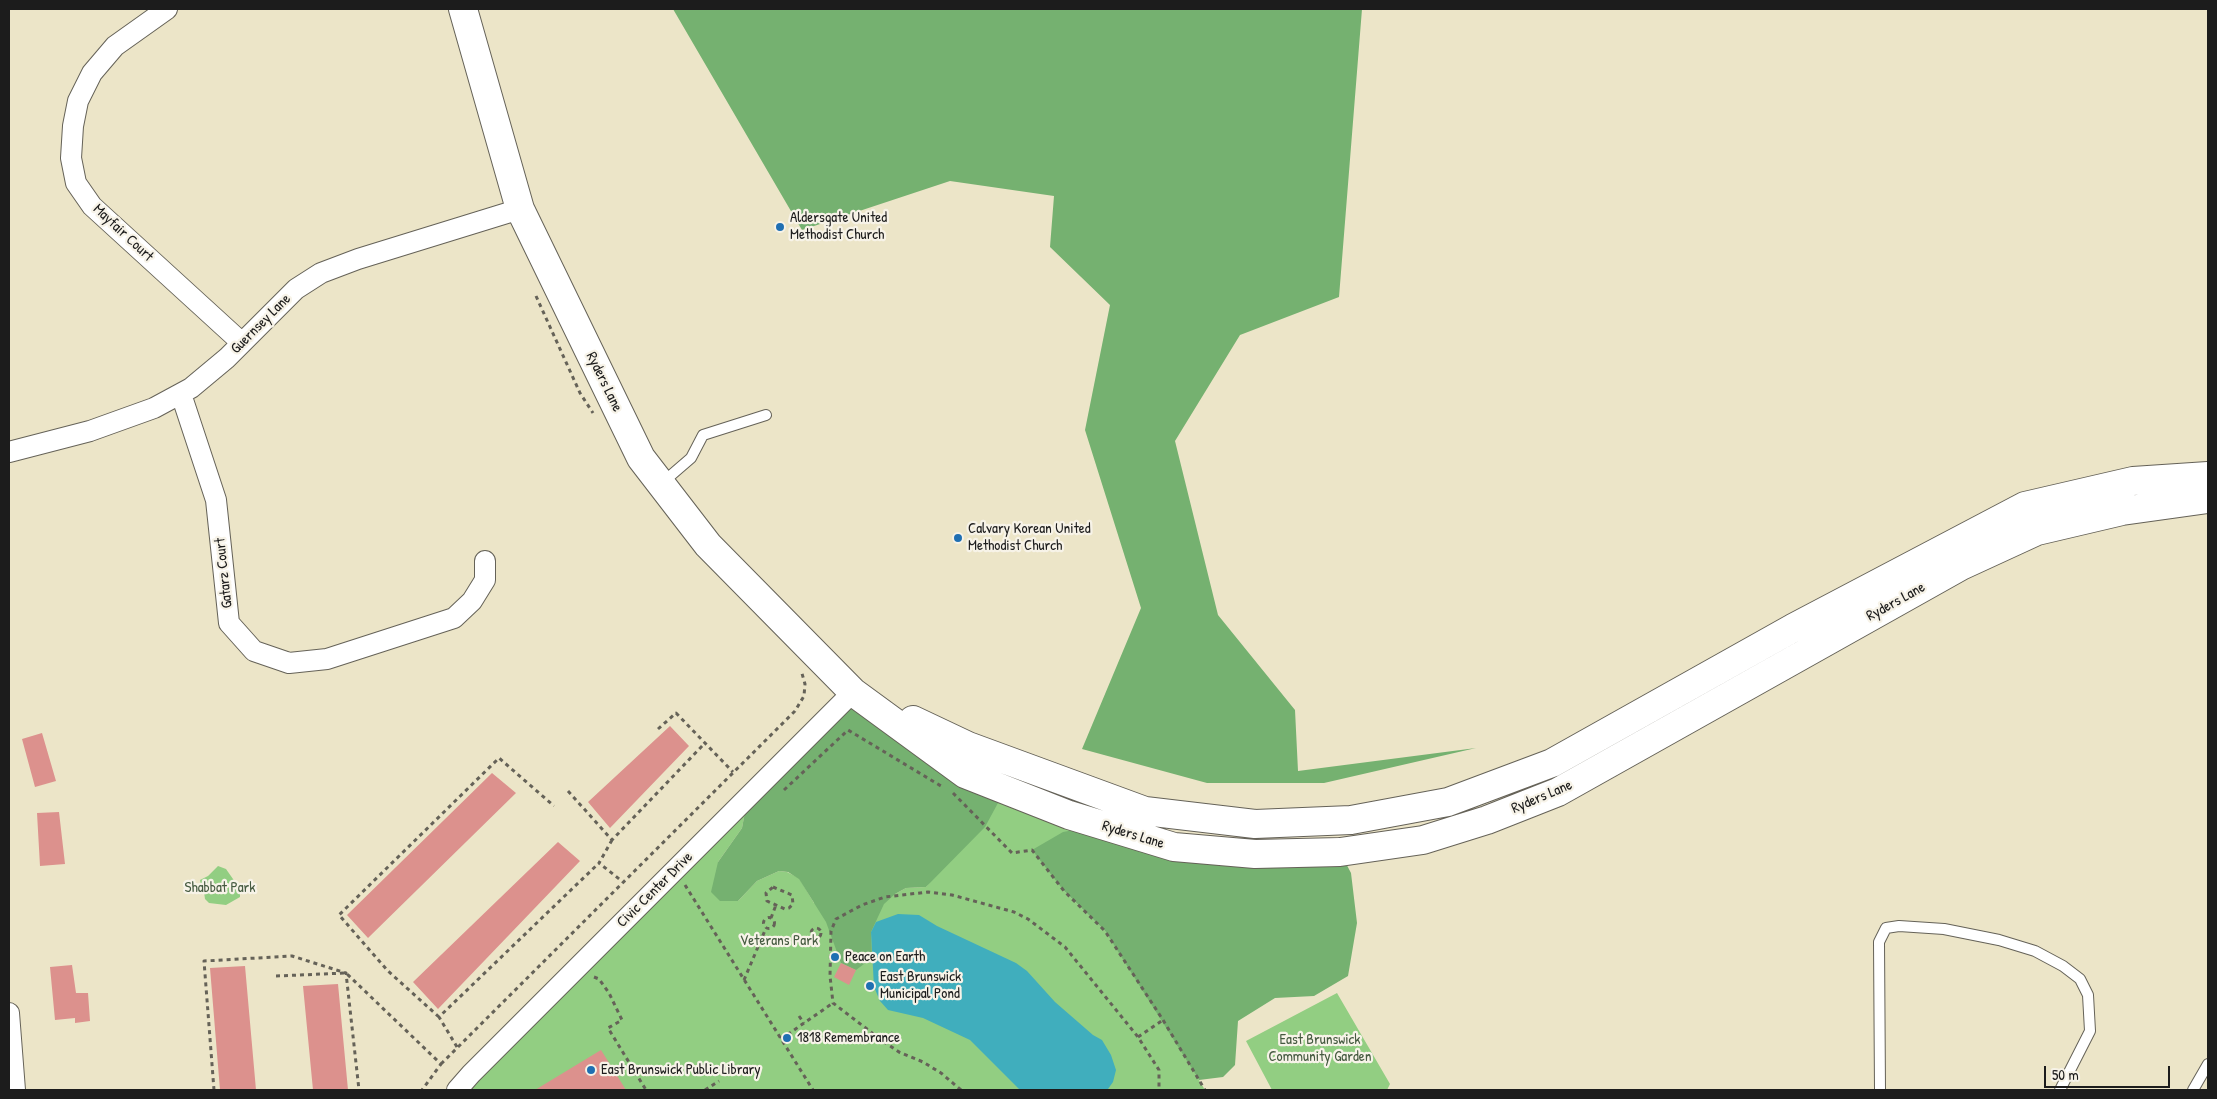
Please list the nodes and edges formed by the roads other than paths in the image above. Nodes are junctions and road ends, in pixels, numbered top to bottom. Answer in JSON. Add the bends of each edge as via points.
{"nodes":[{"id":1,"x":168,"y":9,"type":"edge"},
{"id":2,"x":463,"y":9,"type":"edge"},
{"id":3,"x":520,"y":209,"type":"junction"},
{"id":4,"x":242,"y":343,"type":"junction"},
{"id":5,"x":181,"y":394,"type":"junction"},
{"id":6,"x":766,"y":415,"type":"dead end"},
{"id":7,"x":9,"y":452,"type":"edge"},
{"id":8,"x":2208,"y":476,"type":"edge"},
{"id":9,"x":661,"y":483,"type":"junction"},
{"id":10,"x":2208,"y":499,"type":"edge"},
{"id":11,"x":485,"y":561,"type":"dead end"},
{"id":12,"x":853,"y":692,"type":"junction"},
{"id":13,"x":9,"y":1013,"type":"edge"},
{"id":14,"x":2208,"y":1064,"type":"edge"},
{"id":15,"x":15,"y":1090,"type":"edge"},
{"id":16,"x":457,"y":1090,"type":"edge"},
{"id":17,"x":1880,"y":1090,"type":"edge"},
{"id":18,"x":2060,"y":1090,"type":"edge"},
{"id":19,"x":2193,"y":1090,"type":"edge"}],
"edges":[{"from":1,"to":4,"type":"street","name":"Mayfair Court","via":[[116,46],[92,73],[78,101],[73,126],[71,158],[76,183],[92,206]]},
{"from":2,"to":3,"type":"main road","name":"Ryders Lane"},
{"from":3,"to":4,"type":"street","name":"Guernsey Lane","via":[[320,273],[296,289]]},
{"from":3,"to":9,"type":"main road","name":"Ryders Lane","via":[[641,458]]},
{"from":4,"to":5,"type":"street","name":"Guernsey Lane"},
{"from":5,"to":7,"type":"street","name":"Guernsey Lane","via":[[154,408],[90,431]]},
{"from":5,"to":11,"type":"street","name":"Gatarz Court","via":[[216,500],[229,623],[254,651],[290,663],[327,659],[454,618],[472,601],[485,580]]},
{"from":6,"to":9,"type":"lane","via":[[704,435],[691,458]]},
{"from":8,"to":12,"type":"main road","name":"Ryders Lane","via":[[2133,481],[2025,506],[1793,628],[1552,763],[1448,802],[1352,820],[1255,824],[1145,811],[968,746]]},
{"from":9,"to":12,"type":"main road","name":"Ryders Lane","via":[[708,545]]},
{"from":10,"to":12,"type":"main road","name":"Ryders Lane","via":[[2122,511],[2037,531],[1961,566],[1558,792],[1487,820],[1423,840],[1340,852],[1255,854],[1174,847],[1069,815],[965,774]]},
{"from":12,"to":16,"type":"street","name":"Civic Center Drive"},
{"from":13,"to":15,"type":"street"},
{"from":14,"to":19,"type":"lane"},
{"from":17,"to":18,"type":"lane","via":[[1879,942],[1886,928],[1899,926],[1944,929],[1999,940],[2035,951],[2080,979],[2088,995],[2090,1031]]}]}
